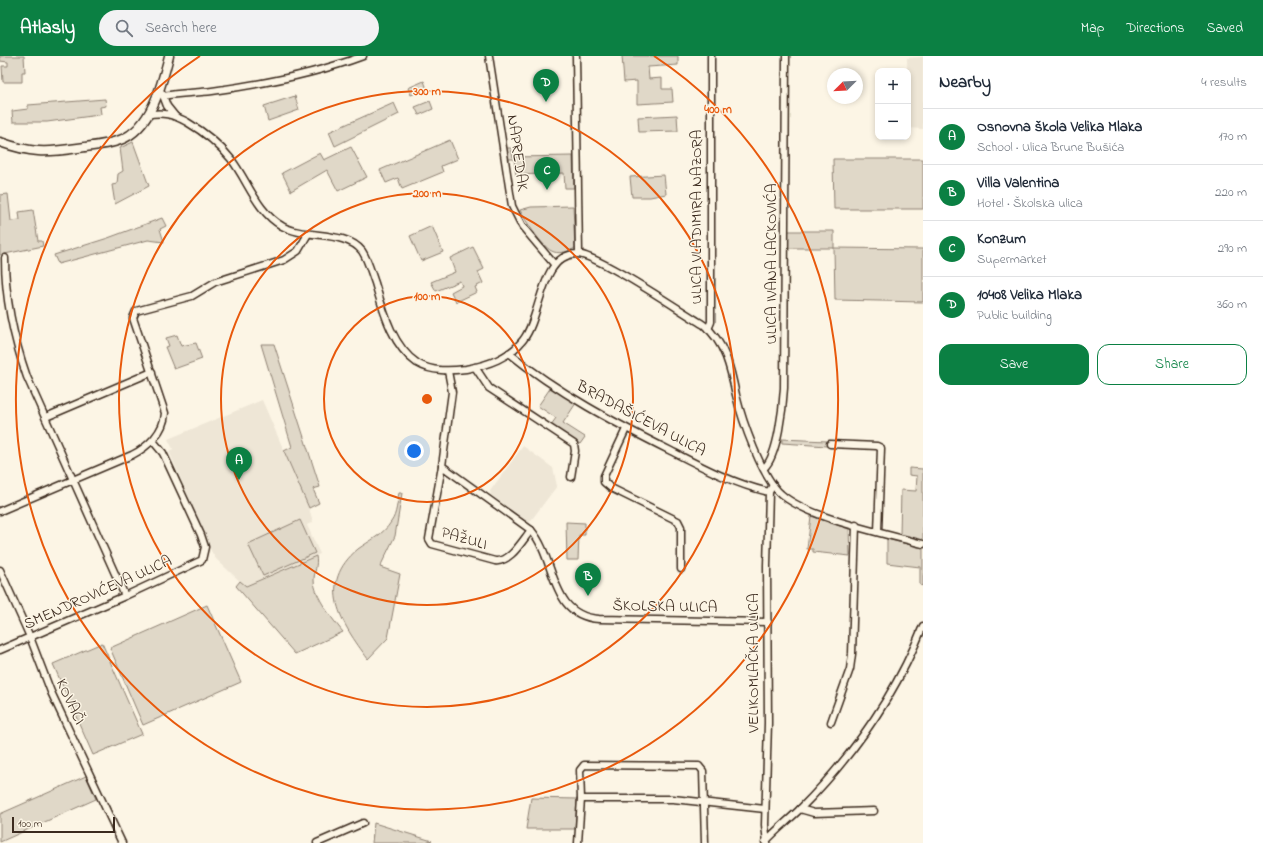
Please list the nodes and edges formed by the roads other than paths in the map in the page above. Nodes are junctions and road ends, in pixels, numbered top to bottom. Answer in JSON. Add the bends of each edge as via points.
{"nodes":[{"id":1,"x":169,"y":56,"type":"edge"},
{"id":2,"x":363,"y":56,"type":"edge"},
{"id":3,"x":489,"y":56,"type":"edge"},
{"id":4,"x":576,"y":56,"type":"edge"},
{"id":5,"x":711,"y":56,"type":"edge"},
{"id":6,"x":786,"y":56,"type":"edge"},
{"id":7,"x":161,"y":85,"type":"junction"},
{"id":8,"x":164,"y":96,"type":"junction"},
{"id":9,"x":147,"y":115,"type":"junction"},
{"id":10,"x":176,"y":117,"type":"junction"},
{"id":11,"x":0,"y":142,"type":"edge"},
{"id":12,"x":308,"y":234,"type":"junction"},
{"id":13,"x":580,"y":254,"type":"junction"},
{"id":14,"x":5,"y":258,"type":"dead end"},
{"id":15,"x":554,"y":264,"type":"junction"},
{"id":16,"x":708,"y":329,"type":"junction"},
{"id":17,"x":509,"y":353,"type":"junction"},
{"id":18,"x":475,"y":368,"type":"junction"},
{"id":19,"x":448,"y":371,"type":"junction"},
{"id":20,"x":152,"y":372,"type":"junction"},
{"id":21,"x":46,"y":417,"type":"junction"},
{"id":22,"x":626,"y":428,"type":"junction"},
{"id":23,"x":153,"y":441,"type":"junction"},
{"id":24,"x":830,"y":444,"type":"dead end"},
{"id":25,"x":442,"y":466,"type":"junction"},
{"id":26,"x":764,"y":468,"type":"junction"},
{"id":27,"x":571,"y":477,"type":"dead end"},
{"id":28,"x":73,"y":479,"type":"junction"},
{"id":29,"x":773,"y":485,"type":"junction"},
{"id":30,"x":769,"y":492,"type":"junction"},
{"id":31,"x":0,"y":511,"type":"edge"},
{"id":32,"x":856,"y":525,"type":"junction"},
{"id":33,"x":531,"y":530,"type":"junction"},
{"id":34,"x":878,"y":532,"type":"junction"},
{"id":35,"x":923,"y":544,"type":"edge"},
{"id":36,"x":681,"y":569,"type":"dead end"},
{"id":37,"x":0,"y":570,"type":"edge"},
{"id":38,"x":125,"y":596,"type":"junction"},
{"id":39,"x":768,"y":622,"type":"junction"},
{"id":40,"x":923,"y":626,"type":"edge"},
{"id":41,"x":30,"y":637,"type":"junction"},
{"id":42,"x":0,"y":650,"type":"edge"},
{"id":43,"x":831,"y":722,"type":"dead end"},
{"id":44,"x":581,"y":799,"type":"junction"},
{"id":45,"x":704,"y":801,"type":"junction"},
{"id":46,"x":765,"y":809,"type":"junction"},
{"id":47,"x":800,"y":809,"type":"junction"},
{"id":48,"x":874,"y":811,"type":"dead end"},
{"id":49,"x":363,"y":823,"type":"dead end"},
{"id":50,"x":766,"y":842,"type":"edge"},
{"id":51,"x":122,"y":843,"type":"edge"},
{"id":52,"x":317,"y":843,"type":"edge"},
{"id":53,"x":578,"y":843,"type":"edge"},
{"id":54,"x":705,"y":843,"type":"edge"}],
"edges":[{"from":1,"to":7,"type":"street"},
{"from":2,"to":8,"type":"street","via":[[331,67],[276,80]]},
{"from":3,"to":15,"type":"street","name":"NAPREDAK","via":[[512,206],[522,226]]},
{"from":4,"to":13,"type":"street"},
{"from":5,"to":16,"type":"street","name":"ULICA VLADIMIRA NAZORA","via":[[711,322]]},
{"from":6,"to":26,"type":"street","name":"ULICA IVANA LACKOVIĆA","via":[[784,388],[779,430],[770,460]]},
{"from":7,"to":8,"type":"street"},
{"from":7,"to":9,"type":"street"},
{"from":8,"to":10,"type":"street","via":[[167,106]]},
{"from":9,"to":10,"type":"street","via":[[163,113]]},
{"from":9,"to":11,"type":"street","via":[[128,136],[110,143],[46,152],[24,150]]},
{"from":10,"to":12,"type":"street","via":[[198,129],[222,148],[256,199],[276,222],[289,230]]},
{"from":12,"to":19,"type":"street","via":[[347,241],[361,250],[388,322],[403,349],[419,364]]},
{"from":12,"to":20,"type":"street","via":[[298,251],[284,260],[215,282],[192,296],[139,308],[133,314]]},
{"from":13,"to":15,"type":"street","via":[[565,256]]},
{"from":13,"to":16,"type":"street","via":[[612,269]]},
{"from":14,"to":21,"type":"street","via":[[8,310],[14,339],[27,377]]},
{"from":15,"to":17,"type":"street","via":[[548,274],[529,331]]},
{"from":16,"to":26,"type":"street","via":[[725,355],[746,430]]},
{"from":17,"to":18,"type":"street","via":[[492,363]]},
{"from":17,"to":22,"type":"street","name":"BRADAŠIĆEVA ULICA","via":[[557,387]]},
{"from":18,"to":19,"type":"street"},
{"from":18,"to":27,"type":"street","via":[[489,388],[574,444]]},
{"from":19,"to":25,"type":"street","via":[[452,392]]},
{"from":20,"to":21,"type":"street"},
{"from":20,"to":23,"type":"street","via":[[165,413]]},
{"from":21,"to":28,"type":"street"},
{"from":22,"to":30,"type":"street","name":"BRADAŠIĆEVA ULICA","via":[[721,475]]},
{"from":22,"to":36,"type":"street","via":[[604,476],[604,482],[678,521],[681,527]]},
{"from":23,"to":28,"type":"street","via":[[132,455]]},
{"from":23,"to":38,"type":"street","name":"SMENDROVIĆEVA ULICA","via":[[163,453],[201,535],[205,547],[204,556],[198,563]]},
{"from":24,"to":34,"type":"street","via":[[881,448]]},
{"from":25,"to":33,"type":"street","name":"ŠKOLSKA ULICA"},
{"from":25,"to":33,"type":"street","name":"PAŽULI","via":[[429,539],[432,544],[502,561]]},
{"from":26,"to":29,"type":"street"},
{"from":28,"to":31,"type":"street"},
{"from":28,"to":38,"type":"street"},
{"from":29,"to":30,"type":"street","name":"VELIKOMLAČKA ULICA"},
{"from":29,"to":32,"type":"street","via":[[781,495],[801,507]]},
{"from":30,"to":39,"type":"street","name":"VELIKOMLAČKA ULICA"},
{"from":32,"to":34,"type":"street"},
{"from":32,"to":43,"type":"street","via":[[852,654],[850,669]]},
{"from":33,"to":39,"type":"street","name":"ŠKOLSKA ULICA","via":[[540,544],[561,596],[570,608],[582,615],[599,619]]},
{"from":34,"to":35,"type":"street"},
{"from":37,"to":41,"type":"street","name":"KOVAČI"},
{"from":38,"to":41,"type":"street","name":"SMENDROVIĆEVA ULICA"},
{"from":39,"to":46,"type":"street","name":"VELIKOMLAČKA ULICA"},
{"from":40,"to":47,"type":"street","via":[[878,714],[857,743]]},
{"from":41,"to":42,"type":"street","name":"SMENDROVIĆEVA ULICA"},
{"from":41,"to":51,"type":"street","name":"KOVAČI","via":[[51,692]]},
{"from":44,"to":45,"type":"street"},
{"from":44,"to":45,"type":"street","via":[[580,770],[584,765],[672,765],[702,767]]},
{"from":44,"to":53,"type":"street"},
{"from":45,"to":46,"type":"street"},
{"from":45,"to":54,"type":"street"},
{"from":46,"to":50,"type":"street","name":"VELIKOMLAČKA ULICA"},
{"from":47,"to":48,"type":"street","via":[[814,813]]},
{"from":47,"to":50,"type":"street"},
{"from":49,"to":52,"type":"street"}]}
